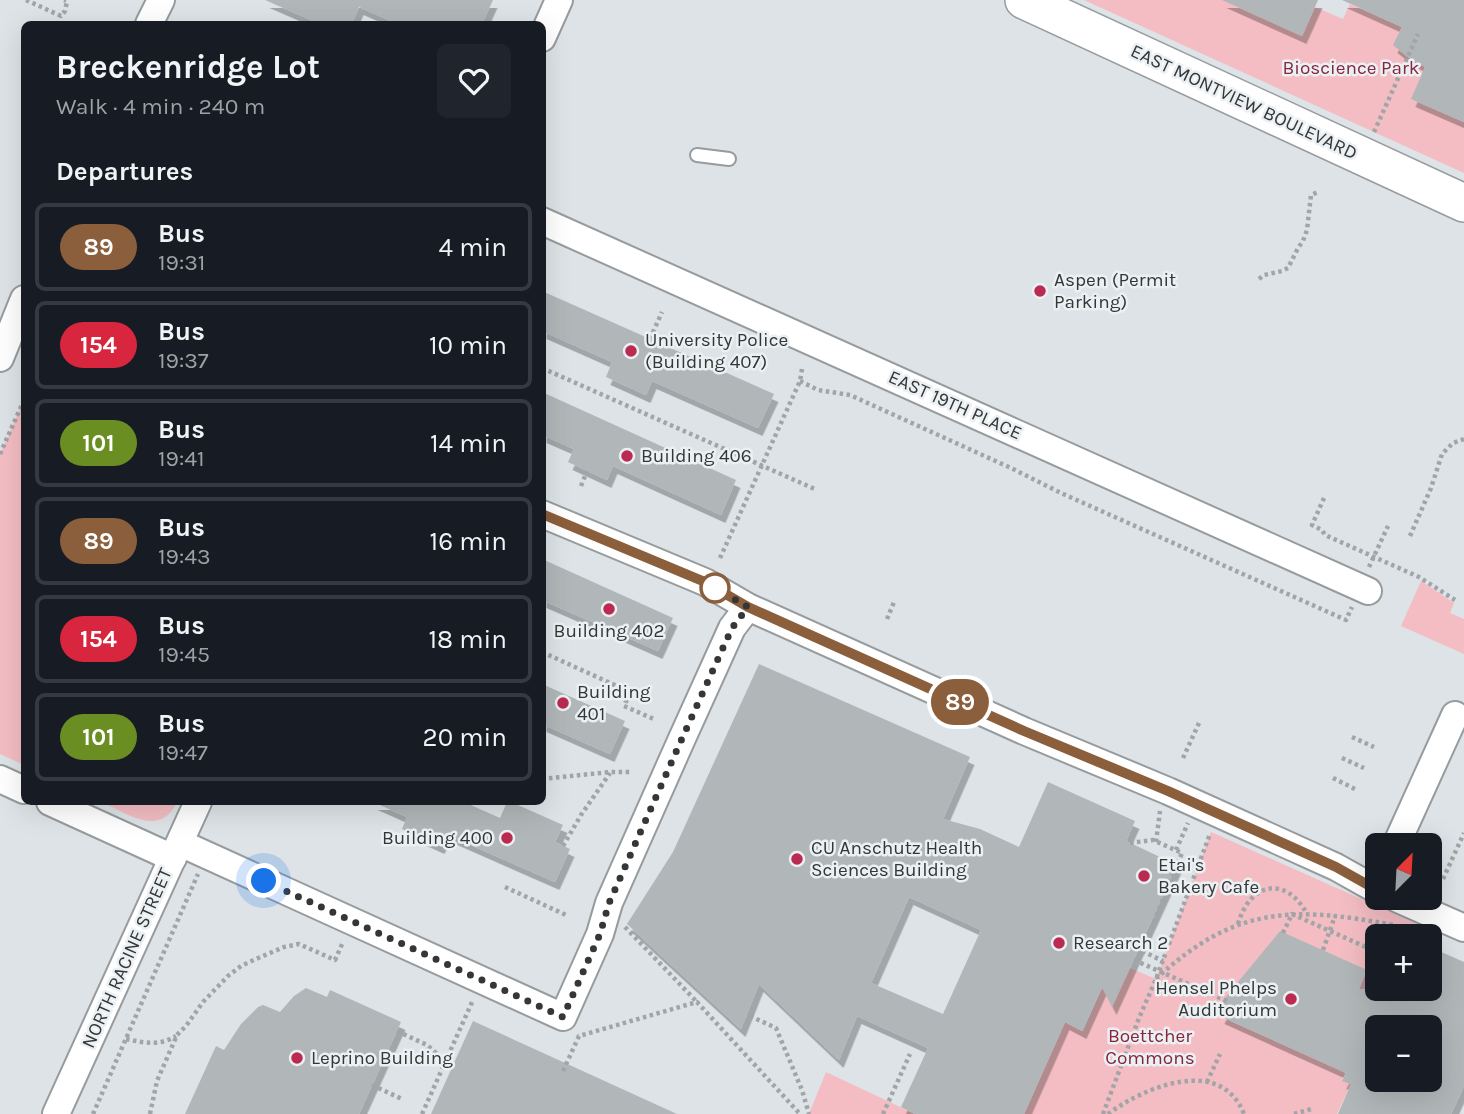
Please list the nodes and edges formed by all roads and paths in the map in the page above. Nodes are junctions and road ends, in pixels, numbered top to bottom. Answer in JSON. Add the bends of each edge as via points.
{"nodes":[{"id":1,"x":26,"y":0,"type":"edge"},
{"id":2,"x":64,"y":0,"type":"edge"},
{"id":3,"x":161,"y":0,"type":"edge"},
{"id":4,"x":559,"y":0,"type":"edge"},
{"id":5,"x":1024,"y":0,"type":"edge"},
{"id":6,"x":61,"y":16,"type":"junction"},
{"id":7,"x":60,"y":21,"type":"edge"},
{"id":8,"x":150,"y":21,"type":"edge"},
{"id":9,"x":546,"y":29,"type":"edge"},
{"id":10,"x":1418,"y":34,"type":"dead end"},
{"id":11,"x":1374,"y":133,"type":"dead end"},
{"id":12,"x":697,"y":155,"type":"dead end"},
{"id":13,"x":729,"y":159,"type":"dead end"},
{"id":14,"x":1318,"y":192,"type":"dead end"},
{"id":15,"x":1464,"y":202,"type":"edge"},
{"id":16,"x":546,"y":223,"type":"edge"},
{"id":17,"x":1259,"y":278,"type":"dead end"},
{"id":18,"x":21,"y":306,"type":"edge"},
{"id":19,"x":662,"y":312,"type":"dead end"},
{"id":20,"x":650,"y":339,"type":"dead end"},
{"id":21,"x":0,"y":358,"type":"edge"},
{"id":22,"x":803,"y":369,"type":"dead end"},
{"id":23,"x":546,"y":370,"type":"edge"},
{"id":24,"x":800,"y":381,"type":"junction"},
{"id":25,"x":21,"y":407,"type":"edge"},
{"id":26,"x":1464,"y":439,"type":"edge"},
{"id":27,"x":0,"y":454,"type":"edge"},
{"id":28,"x":761,"y":466,"type":"junction"},
{"id":29,"x":587,"y":471,"type":"dead end"},
{"id":30,"x":580,"y":486,"type":"dead end"},
{"id":31,"x":817,"y":490,"type":"dead end"},
{"id":32,"x":1324,"y":498,"type":"dead end"},
{"id":33,"x":546,"y":516,"type":"edge"},
{"id":34,"x":1410,"y":536,"type":"dead end"},
{"id":35,"x":720,"y":558,"type":"dead end"},
{"id":36,"x":1368,"y":590,"type":"dead end"},
{"id":37,"x":1455,"y":600,"type":"dead end"},
{"id":38,"x":894,"y":602,"type":"dead end"},
{"id":39,"x":748,"y":607,"type":"junction"},
{"id":40,"x":887,"y":619,"type":"dead end"},
{"id":41,"x":1346,"y":620,"type":"dead end"},
{"id":42,"x":546,"y":654,"type":"edge"},
{"id":43,"x":1455,"y":715,"type":"dead end"},
{"id":44,"x":656,"y":720,"type":"dead end"},
{"id":45,"x":1199,"y":723,"type":"dead end"},
{"id":46,"x":1352,"y":737,"type":"dead end"},
{"id":47,"x":1374,"y":747,"type":"dead end"},
{"id":48,"x":1183,"y":758,"type":"dead end"},
{"id":49,"x":1342,"y":758,"type":"dead end"},
{"id":50,"x":1364,"y":768,"type":"dead end"},
{"id":51,"x":610,"y":772,"type":"junction"},
{"id":52,"x":632,"y":772,"type":"dead end"},
{"id":53,"x":1333,"y":778,"type":"dead end"},
{"id":54,"x":0,"y":779,"type":"edge"},
{"id":55,"x":546,"y":779,"type":"edge"},
{"id":56,"x":21,"y":789,"type":"edge"},
{"id":57,"x":1355,"y":789,"type":"dead end"},
{"id":58,"x":58,"y":805,"type":"edge"},
{"id":59,"x":197,"y":805,"type":"edge"},
{"id":60,"x":1160,"y":810,"type":"dead end"},
{"id":61,"x":1189,"y":822,"type":"dead end"},
{"id":62,"x":1211,"y":832,"type":"dead end"},
{"id":63,"x":1401,"y":833,"type":"edge"},
{"id":64,"x":1464,"y":833,"type":"edge"},
{"id":65,"x":1155,"y":841,"type":"junction"},
{"id":66,"x":1130,"y":843,"type":"dead end"},
{"id":67,"x":563,"y":846,"type":"dead end"},
{"id":68,"x":176,"y":850,"type":"junction"},
{"id":69,"x":1175,"y":850,"type":"junction"},
{"id":70,"x":202,"y":866,"type":"dead end"},
{"id":71,"x":1443,"y":879,"type":"dead end"},
{"id":72,"x":1365,"y":883,"type":"edge"},
{"id":73,"x":505,"y":887,"type":"dead end"},
{"id":74,"x":1423,"y":910,"type":"edge"},
{"id":75,"x":1292,"y":914,"type":"junction"},
{"id":76,"x":1307,"y":914,"type":"junction"},
{"id":77,"x":566,"y":915,"type":"dead end"},
{"id":78,"x":1335,"y":916,"type":"junction"},
{"id":79,"x":1238,"y":924,"type":"junction"},
{"id":80,"x":1383,"y":924,"type":"edge"},
{"id":81,"x":623,"y":925,"type":"dead end"},
{"id":82,"x":1464,"y":928,"type":"edge"},
{"id":83,"x":1331,"y":932,"type":"junction"},
{"id":84,"x":1283,"y":933,"type":"dead end"},
{"id":85,"x":344,"y":941,"type":"dead end"},
{"id":86,"x":1365,"y":948,"type":"edge"},
{"id":87,"x":1323,"y":950,"type":"dead end"},
{"id":88,"x":1134,"y":960,"type":"dead end"},
{"id":89,"x":1163,"y":961,"type":"junction"},
{"id":90,"x":1156,"y":979,"type":"junction"},
{"id":91,"x":473,"y":999,"type":"dead end"},
{"id":92,"x":1227,"y":1001,"type":"dead end"},
{"id":93,"x":697,"y":1002,"type":"junction"},
{"id":94,"x":750,"y":1016,"type":"dead end"},
{"id":95,"x":571,"y":1026,"type":"junction"},
{"id":96,"x":397,"y":1031,"type":"dead end"},
{"id":97,"x":177,"y":1035,"type":"junction"},
{"id":98,"x":127,"y":1039,"type":"junction"},
{"id":99,"x":910,"y":1054,"type":"dead end"},
{"id":100,"x":1220,"y":1054,"type":"dead end"},
{"id":101,"x":446,"y":1061,"type":"junction"},
{"id":102,"x":453,"y":1064,"type":"dead end"},
{"id":103,"x":563,"y":1071,"type":"dead end"},
{"id":104,"x":1208,"y":1082,"type":"junction"},
{"id":105,"x":372,"y":1085,"type":"dead end"},
{"id":106,"x":402,"y":1099,"type":"dead end"},
{"id":107,"x":1311,"y":1109,"type":"dead end"},
{"id":108,"x":150,"y":1113,"type":"edge"},
{"id":109,"x":57,"y":1114,"type":"edge"},
{"id":110,"x":93,"y":1114,"type":"edge"},
{"id":111,"x":422,"y":1114,"type":"edge"},
{"id":112,"x":800,"y":1114,"type":"edge"},
{"id":113,"x":809,"y":1114,"type":"edge"},
{"id":114,"x":883,"y":1114,"type":"edge"},
{"id":115,"x":1106,"y":1114,"type":"edge"},
{"id":116,"x":1244,"y":1114,"type":"edge"},
{"id":117,"x":1294,"y":1114,"type":"edge"}],
"edges":[{"from":1,"to":6,"type":"path"},
{"from":2,"to":6,"type":"path","via":[[67,6]]},
{"from":3,"to":8,"type":"street"},
{"from":4,"to":9,"type":"street"},
{"from":5,"to":15,"type":"street","name":"EAST MONTVIEW BOULEVARD"},
{"from":6,"to":7,"type":"path"},
{"from":10,"to":11,"type":"path"},
{"from":12,"to":13,"type":"lane"},
{"from":14,"to":17,"type":"path","via":[[1311,195],[1307,230],[1288,268]]},
{"from":16,"to":36,"type":"street","name":"EAST 19TH PLACE"},
{"from":18,"to":21,"type":"street"},
{"from":19,"to":20,"type":"path"},
{"from":22,"to":24,"type":"path"},
{"from":23,"to":28,"type":"path"},
{"from":24,"to":28,"type":"path"},
{"from":24,"to":41,"type":"path","via":[[818,390],[850,395]]},
{"from":25,"to":27,"type":"path"},
{"from":26,"to":34,"type":"path","via":[[1442,454]]},
{"from":28,"to":31,"type":"path"},
{"from":28,"to":35,"type":"path"},
{"from":29,"to":30,"type":"path"},
{"from":32,"to":37,"type":"path","via":[[1312,525],[1419,577]]},
{"from":33,"to":39,"type":"street","via":[[705,582]]},
{"from":38,"to":40,"type":"path"},
{"from":39,"to":72,"type":"street"},
{"from":39,"to":95,"type":"street","via":[[732,628],[609,903]]},
{"from":42,"to":44,"type":"path","via":[[630,692],[624,706]]},
{"from":43,"to":63,"type":"street"},
{"from":45,"to":48,"type":"path"},
{"from":46,"to":47,"type":"path"},
{"from":49,"to":50,"type":"path"},
{"from":51,"to":52,"type":"path"},
{"from":51,"to":55,"type":"path"},
{"from":51,"to":67,"type":"path"},
{"from":53,"to":57,"type":"path"},
{"from":54,"to":56,"type":"street"},
{"from":58,"to":68,"type":"street"},
{"from":59,"to":68,"type":"street","name":"NORTH RACINE STREET"},
{"from":60,"to":65,"type":"path"},
{"from":61,"to":69,"type":"path"},
{"from":62,"to":89,"type":"path"},
{"from":64,"to":71,"type":"path"},
{"from":65,"to":66,"type":"path"},
{"from":65,"to":69,"type":"path"},
{"from":68,"to":95,"type":"street"},
{"from":68,"to":109,"type":"street","name":"NORTH RACINE STREET"},
{"from":69,"to":89,"type":"path","via":[[1182,853],[1142,951]]},
{"from":70,"to":98,"type":"path"},
{"from":73,"to":77,"type":"path"},
{"from":74,"to":82,"type":"street"},
{"from":75,"to":76,"type":"path"},
{"from":75,"to":79,"type":"path"},
{"from":75,"to":83,"type":"path"},
{"from":75,"to":84,"type":"path"},
{"from":76,"to":78,"type":"path"},
{"from":76,"to":79,"type":"path","via":[[1291,895],[1271,888],[1251,898]]},
{"from":78,"to":80,"type":"path"},
{"from":78,"to":83,"type":"path"},
{"from":79,"to":90,"type":"path","via":[[1186,953]]},
{"from":81,"to":93,"type":"path"},
{"from":83,"to":86,"type":"path"},
{"from":83,"to":87,"type":"path"},
{"from":85,"to":97,"type":"path","via":[[335,960],[299,944],[241,966],[209,995]]},
{"from":88,"to":92,"type":"path","bridge":true},
{"from":89,"to":90,"type":"path"},
{"from":90,"to":115,"type":"path"},
{"from":91,"to":101,"type":"path"},
{"from":93,"to":95,"type":"path"},
{"from":93,"to":112,"type":"path"},
{"from":94,"to":113,"type":"path","via":[[776,1028]]},
{"from":95,"to":103,"type":"path"},
{"from":96,"to":101,"type":"path","via":[[428,1045]]},
{"from":97,"to":98,"type":"path","via":[[150,1043]]},
{"from":97,"to":108,"type":"path","via":[[157,1081]]},
{"from":98,"to":110,"type":"path"},
{"from":99,"to":114,"type":"path"},
{"from":100,"to":104,"type":"path"},
{"from":101,"to":102,"type":"path"},
{"from":101,"to":111,"type":"path"},
{"from":104,"to":115,"type":"path","via":[[1161,1086]]},
{"from":104,"to":116,"type":"path","via":[[1230,1092]]},
{"from":105,"to":106,"type":"path"},
{"from":107,"to":117,"type":"path"}]}
